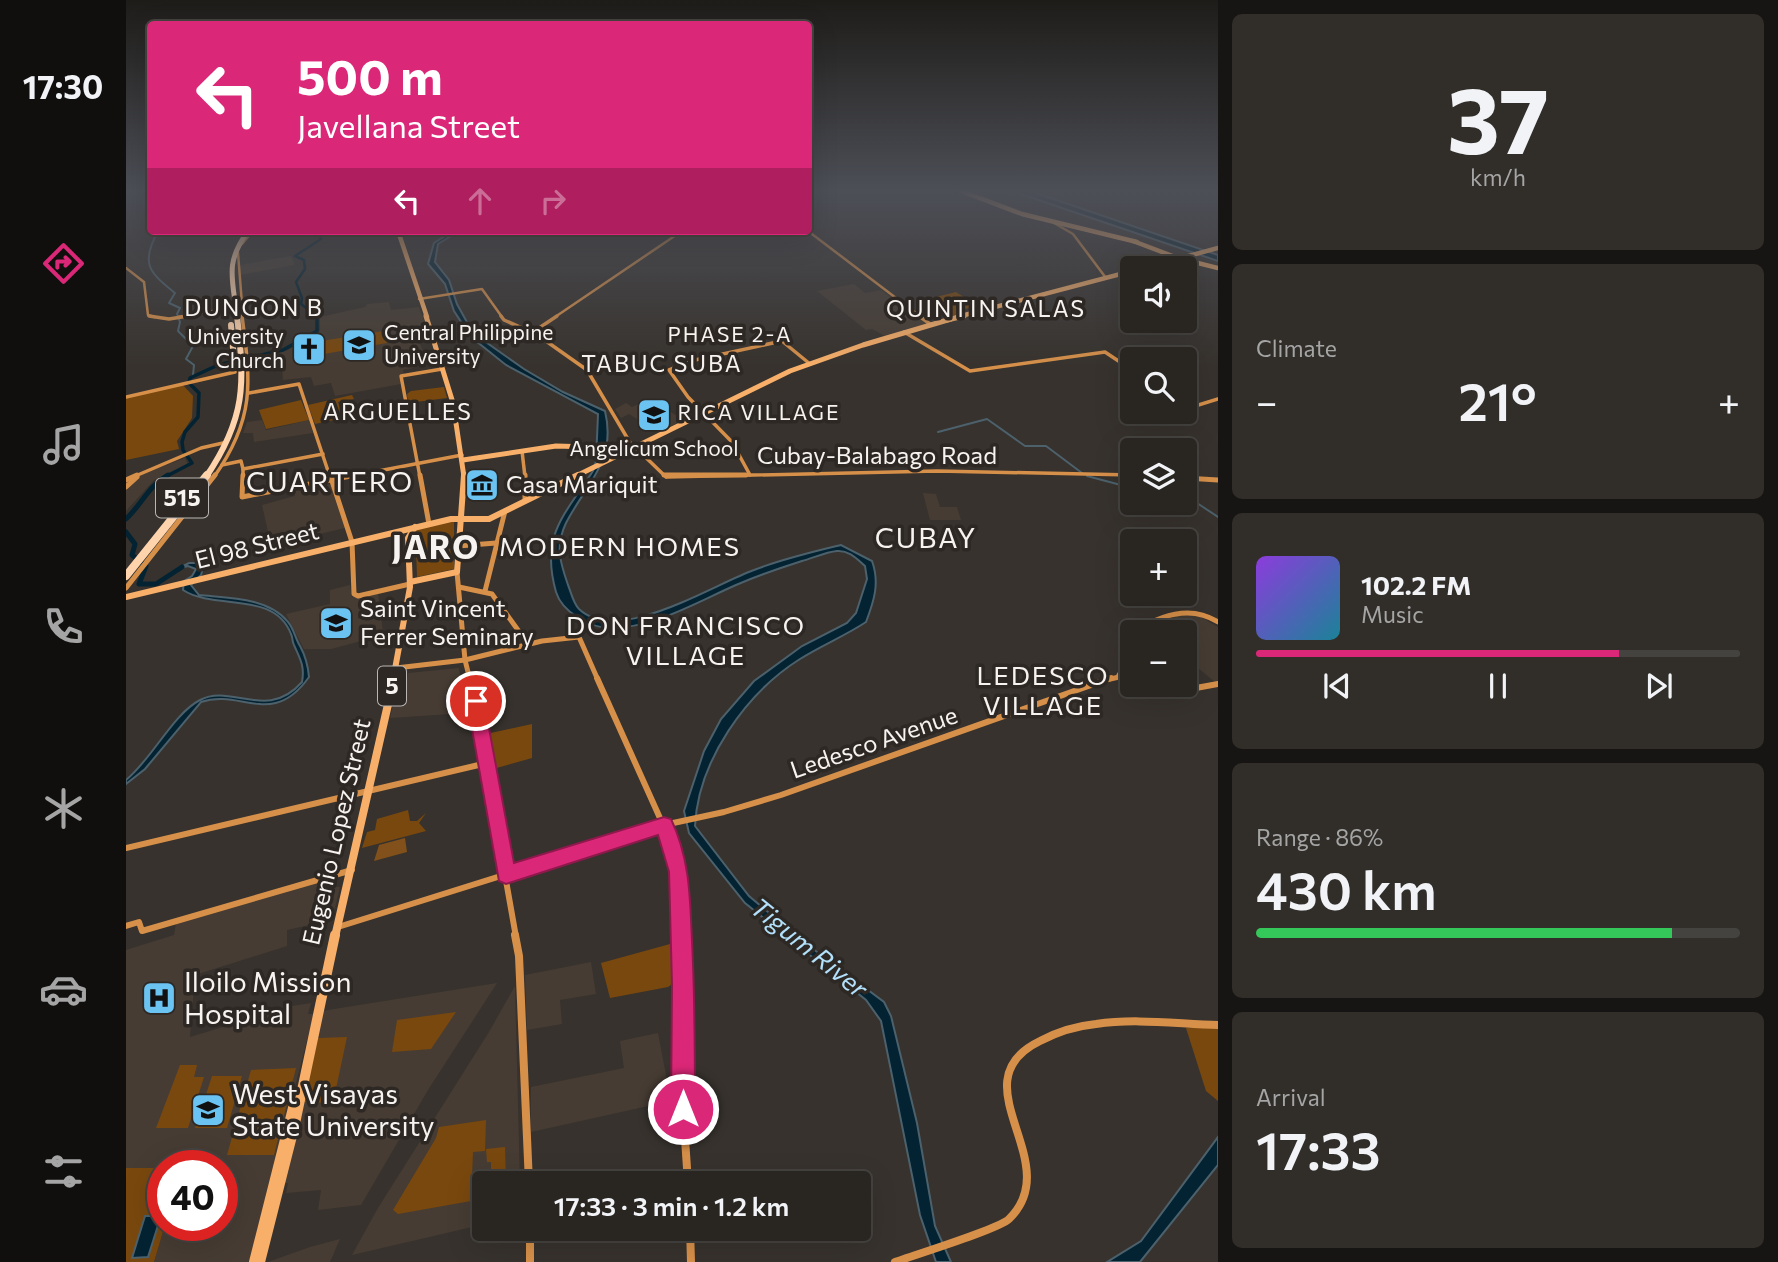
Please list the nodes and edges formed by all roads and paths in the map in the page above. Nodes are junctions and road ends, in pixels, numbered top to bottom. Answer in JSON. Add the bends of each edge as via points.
{"nodes":[{"id":1,"x":233,"y":250,"type":"edge"},
{"id":2,"x":239,"y":250,"type":"edge"},
{"id":3,"x":404,"y":250,"type":"edge"},
{"id":4,"x":654,"y":250,"type":"edge"},
{"id":5,"x":833,"y":250,"type":"edge"},
{"id":6,"x":1085,"y":250,"type":"edge"},
{"id":7,"x":1157,"y":250,"type":"edge"},
{"id":8,"x":1158,"y":250,"type":"edge"},
{"id":9,"x":1210,"y":250,"type":"edge"},
{"id":10,"x":1174,"y":256,"type":"edge"},
{"id":11,"x":1187,"y":256,"type":"edge"},
{"id":12,"x":1197,"y":262,"type":"edge"},
{"id":13,"x":126,"y":268,"type":"edge"},
{"id":14,"x":1218,"y":268,"type":"edge"},
{"id":15,"x":232,"y":271,"type":"junction"},
{"id":16,"x":1120,"y":274,"type":"edge"},
{"id":17,"x":1106,"y":278,"type":"junction"},
{"id":18,"x":235,"y":296,"type":"junction"},
{"id":19,"x":419,"y":299,"type":"junction"},
{"id":20,"x":230,"y":308,"type":"junction"},
{"id":21,"x":930,"y":325,"type":"junction"},
{"id":22,"x":235,"y":328,"type":"junction"},
{"id":23,"x":907,"y":331,"type":"junction"},
{"id":24,"x":533,"y":332,"type":"junction"},
{"id":25,"x":242,"y":344,"type":"junction"},
{"id":26,"x":1120,"y":362,"type":"edge"},
{"id":27,"x":240,"y":364,"type":"junction"},
{"id":28,"x":579,"y":364,"type":"joint"},
{"id":29,"x":810,"y":364,"type":"junction"},
{"id":30,"x":442,"y":369,"type":"junction"},
{"id":31,"x":669,"y":370,"type":"joint"},
{"id":32,"x":299,"y":384,"type":"joint"},
{"id":33,"x":242,"y":394,"type":"junction"},
{"id":34,"x":126,"y":397,"type":"edge"},
{"id":35,"x":1218,"y":399,"type":"edge"},
{"id":36,"x":305,"y":403,"type":"joint"},
{"id":37,"x":1197,"y":405,"type":"edge"},
{"id":38,"x":704,"y":413,"type":"junction"},
{"id":39,"x":230,"y":440,"type":"junction"},
{"id":40,"x":633,"y":447,"type":"junction"},
{"id":41,"x":522,"y":451,"type":"junction"},
{"id":42,"x":617,"y":452,"type":"junction"},
{"id":43,"x":323,"y":454,"type":"junction"},
{"id":44,"x":463,"y":458,"type":"junction"},
{"id":45,"x":418,"y":463,"type":"junction"},
{"id":46,"x":215,"y":464,"type":"junction"},
{"id":47,"x":243,"y":470,"type":"junction"},
{"id":48,"x":142,"y":473,"type":"junction"},
{"id":49,"x":750,"y":475,"type":"junction"},
{"id":50,"x":1120,"y":475,"type":"edge"},
{"id":51,"x":1197,"y":479,"type":"edge"},
{"id":52,"x":332,"y":480,"type":"junction"},
{"id":53,"x":1218,"y":480,"type":"edge"},
{"id":54,"x":127,"y":482,"type":"edge"},
{"id":55,"x":242,"y":497,"type":"joint"},
{"id":56,"x":526,"y":499,"type":"junction"},
{"id":57,"x":505,"y":511,"type":"junction"},
{"id":58,"x":180,"y":514,"type":"junction"},
{"id":59,"x":460,"y":518,"type":"junction"},
{"id":60,"x":429,"y":524,"type":"junction"},
{"id":61,"x":415,"y":527,"type":"junction"},
{"id":62,"x":397,"y":532,"type":"junction"},
{"id":63,"x":152,"y":539,"type":"junction"},
{"id":64,"x":496,"y":543,"type":"junction"},
{"id":65,"x":408,"y":544,"type":"junction"},
{"id":66,"x":353,"y":545,"type":"junction"},
{"id":67,"x":458,"y":545,"type":"junction"},
{"id":68,"x":145,"y":553,"type":"junction"},
{"id":69,"x":131,"y":568,"type":"edge"},
{"id":70,"x":457,"y":572,"type":"junction"},
{"id":71,"x":126,"y":576,"type":"edge"},
{"id":72,"x":410,"y":583,"type":"junction"},
{"id":73,"x":459,"y":587,"type":"junction"},
{"id":74,"x":126,"y":588,"type":"edge"},
{"id":75,"x":485,"y":591,"type":"junction"},
{"id":76,"x":126,"y":597,"type":"edge"},
{"id":77,"x":1160,"y":620,"type":"edge"},
{"id":78,"x":1218,"y":622,"type":"edge"},
{"id":79,"x":528,"y":644,"type":"junction"},
{"id":80,"x":465,"y":660,"type":"junction"},
{"id":81,"x":396,"y":668,"type":"junction"},
{"id":82,"x":1119,"y":674,"type":"edge"},
{"id":83,"x":1218,"y":684,"type":"edge"},
{"id":84,"x":1197,"y":687,"type":"edge"},
{"id":85,"x":487,"y":763,"type":"junction"},
{"id":86,"x":370,"y":790,"type":"junction"},
{"id":87,"x":664,"y":825,"type":"junction"},
{"id":88,"x":126,"y":848,"type":"edge"},
{"id":89,"x":352,"y":870,"type":"junction"},
{"id":90,"x":506,"y":875,"type":"junction"},
{"id":91,"x":126,"y":926,"type":"edge"},
{"id":92,"x":338,"y":927,"type":"junction"},
{"id":93,"x":318,"y":1009,"type":"junction"},
{"id":94,"x":1218,"y":1025,"type":"edge"},
{"id":95,"x":528,"y":1171,"type":"edge"},
{"id":96,"x":687,"y":1171,"type":"edge"},
{"id":97,"x":530,"y":1241,"type":"edge"},
{"id":98,"x":690,"y":1241,"type":"edge"},
{"id":99,"x":254,"y":1262,"type":"edge"},
{"id":100,"x":260,"y":1262,"type":"edge"},
{"id":101,"x":530,"y":1262,"type":"edge"},
{"id":102,"x":691,"y":1262,"type":"edge"},
{"id":103,"x":895,"y":1262,"type":"edge"}],
"edges":[{"from":1,"to":15,"type":"highway","number":"515","via":[[226,258]]},
{"from":2,"to":15,"type":"street"},
{"from":3,"to":19,"type":"main road"},
{"from":4,"to":24,"type":"street"},
{"from":5,"to":21,"type":"street"},
{"from":6,"to":17,"type":"street"},
{"from":7,"to":14,"type":"main road","bridge":true},
{"from":8,"to":10,"type":"main road"},
{"from":9,"to":11,"type":"main road"},
{"from":12,"to":14,"type":"main road"},
{"from":13,"to":20,"type":"street","via":[[136,273],[149,291],[149,316],[174,318]]},
{"from":15,"to":18,"type":"highway","number":"515"},
{"from":15,"to":18,"type":"street"},
{"from":16,"to":17,"type":"main road"},
{"from":17,"to":21,"type":"main road"},
{"from":18,"to":20,"type":"highway","number":"515"},
{"from":18,"to":22,"type":"highway","number":"515"},
{"from":18,"to":25,"type":"street"},
{"from":19,"to":24,"type":"street","via":[[482,289],[501,318]]},
{"from":19,"to":30,"type":"main road"},
{"from":20,"to":22,"type":"highway","number":"515"},
{"from":21,"to":23,"type":"main road"},
{"from":22,"to":25,"type":"highway","number":"515"},
{"from":22,"to":27,"type":"highway","number":"515"},
{"from":23,"to":26,"type":"street","via":[[972,371],[1004,362],[1072,359],[1105,352]]},
{"from":23,"to":29,"type":"main road"},
{"from":24,"to":28,"type":"street"},
{"from":25,"to":27,"type":"highway","number":"515"},
{"from":27,"to":33,"type":"highway","number":"515"},
{"from":27,"to":34,"type":"street"},
{"from":28,"to":40,"type":"street","name":"Cubay-Balabago Road","via":[[589,372]]},
{"from":29,"to":31,"type":"street","via":[[782,341]]},
{"from":29,"to":38,"type":"main road"},
{"from":30,"to":44,"type":"main road"},
{"from":30,"to":45,"type":"street","via":[[401,376]]},
{"from":31,"to":38,"type":"street"},
{"from":32,"to":33,"type":"street"},
{"from":32,"to":36,"type":"street"},
{"from":33,"to":39,"type":"highway","number":"515"},
{"from":33,"to":39,"type":"street","via":[[248,410]]},
{"from":35,"to":37,"type":"street"},
{"from":36,"to":43,"type":"street"},
{"from":38,"to":40,"type":"main road"},
{"from":38,"to":40,"type":"main road"},
{"from":38,"to":49,"type":"street","via":[[744,457]]},
{"from":39,"to":46,"type":"highway","number":"515"},
{"from":39,"to":46,"type":"street"},
{"from":39,"to":48,"type":"street"},
{"from":40,"to":42,"type":"main road"},
{"from":40,"to":49,"type":"street","name":"Cubay-Balabago Road","via":[[662,477]]},
{"from":41,"to":42,"type":"main road","via":[[556,446]]},
{"from":41,"to":44,"type":"main road"},
{"from":41,"to":56,"type":"street"},
{"from":42,"to":56,"type":"main road"},
{"from":43,"to":47,"type":"street"},
{"from":43,"to":52,"type":"street"},
{"from":44,"to":45,"type":"street"},
{"from":44,"to":59,"type":"main road"},
{"from":45,"to":52,"type":"street"},
{"from":45,"to":60,"type":"street"},
{"from":46,"to":47,"type":"street","via":[[241,461]]},
{"from":46,"to":58,"type":"highway","number":"515"},
{"from":46,"to":63,"type":"highway","number":"515"},
{"from":47,"to":55,"type":"street"},
{"from":48,"to":54,"type":"street"},
{"from":48,"to":54,"type":"street"},
{"from":49,"to":50,"type":"street","name":"Cubay-Balabago Road","via":[[937,471]]},
{"from":51,"to":53,"type":"street"},
{"from":52,"to":55,"type":"street"},
{"from":52,"to":66,"type":"street"},
{"from":56,"to":57,"type":"main road"},
{"from":57,"to":59,"type":"main road","via":[[489,519]]},
{"from":57,"to":64,"type":"street"},
{"from":58,"to":63,"type":"highway","number":"515"},
{"from":58,"to":68,"type":"street"},
{"from":59,"to":60,"type":"main road"},
{"from":59,"to":67,"type":"main road"},
{"from":60,"to":61,"type":"main road"},
{"from":61,"to":62,"type":"main road"},
{"from":61,"to":65,"type":"main road","number":"5"},
{"from":62,"to":65,"type":"main road"},
{"from":62,"to":66,"type":"main road"},
{"from":63,"to":68,"type":"highway","number":"515"},
{"from":64,"to":67,"type":"street"},
{"from":64,"to":75,"type":"street"},
{"from":65,"to":72,"type":"main road","number":"5"},
{"from":66,"to":72,"type":"street","via":[[354,594]]},
{"from":66,"to":76,"type":"main road","name":"El 98 Street"},
{"from":67,"to":70,"type":"main road"},
{"from":68,"to":69,"type":"highway","number":"515"},
{"from":69,"to":71,"type":"highway","number":"515"},
{"from":69,"to":74,"type":"street"},
{"from":70,"to":72,"type":"main road"},
{"from":70,"to":73,"type":"street"},
{"from":72,"to":81,"type":"main road","name":"Eugenio Lopez Street","number":"5"},
{"from":73,"to":75,"type":"street"},
{"from":73,"to":80,"type":"street"},
{"from":75,"to":79,"type":"street","via":[[492,594]]},
{"from":77,"to":78,"type":"street","via":[[1194,611]]},
{"from":79,"to":80,"type":"street"},
{"from":79,"to":87,"type":"street","via":[[582,640]]},
{"from":80,"to":81,"type":"street"},
{"from":80,"to":85,"type":"street"},
{"from":81,"to":86,"type":"main road","name":"Eugenio Lopez Street","number":"5"},
{"from":82,"to":87,"type":"street","name":"Ledesco Avenue","via":[[860,769],[720,813]]},
{"from":83,"to":84,"type":"street"},
{"from":85,"to":86,"type":"street"},
{"from":85,"to":90,"type":"street"},
{"from":86,"to":88,"type":"street"},
{"from":86,"to":89,"type":"main road","name":"Eugenio Lopez Street","number":"5"},
{"from":87,"to":90,"type":"street","name":"Ledesco Avenue"},
{"from":87,"to":96,"type":"street","via":[[679,872]]},
{"from":89,"to":91,"type":"street","via":[[142,931],[139,922]]},
{"from":89,"to":92,"type":"main road","name":"Eugenio Lopez Street","number":"5"},
{"from":90,"to":92,"type":"street","name":"Ledesco Avenue"},
{"from":90,"to":95,"type":"street","via":[[519,956]]},
{"from":92,"to":93,"type":"main road","name":"Eugenio Lopez Street","number":"5"},
{"from":93,"to":99,"type":"main road","number":"5"},
{"from":93,"to":100,"type":"main road","number":"5"},
{"from":94,"to":103,"type":"street","via":[[1091,1024],[1022,1047],[1009,1067],[1006,1093],[1026,1152],[1029,1191],[1022,1208],[1008,1221]]},
{"from":97,"to":101,"type":"street"},
{"from":98,"to":102,"type":"street"}]}
